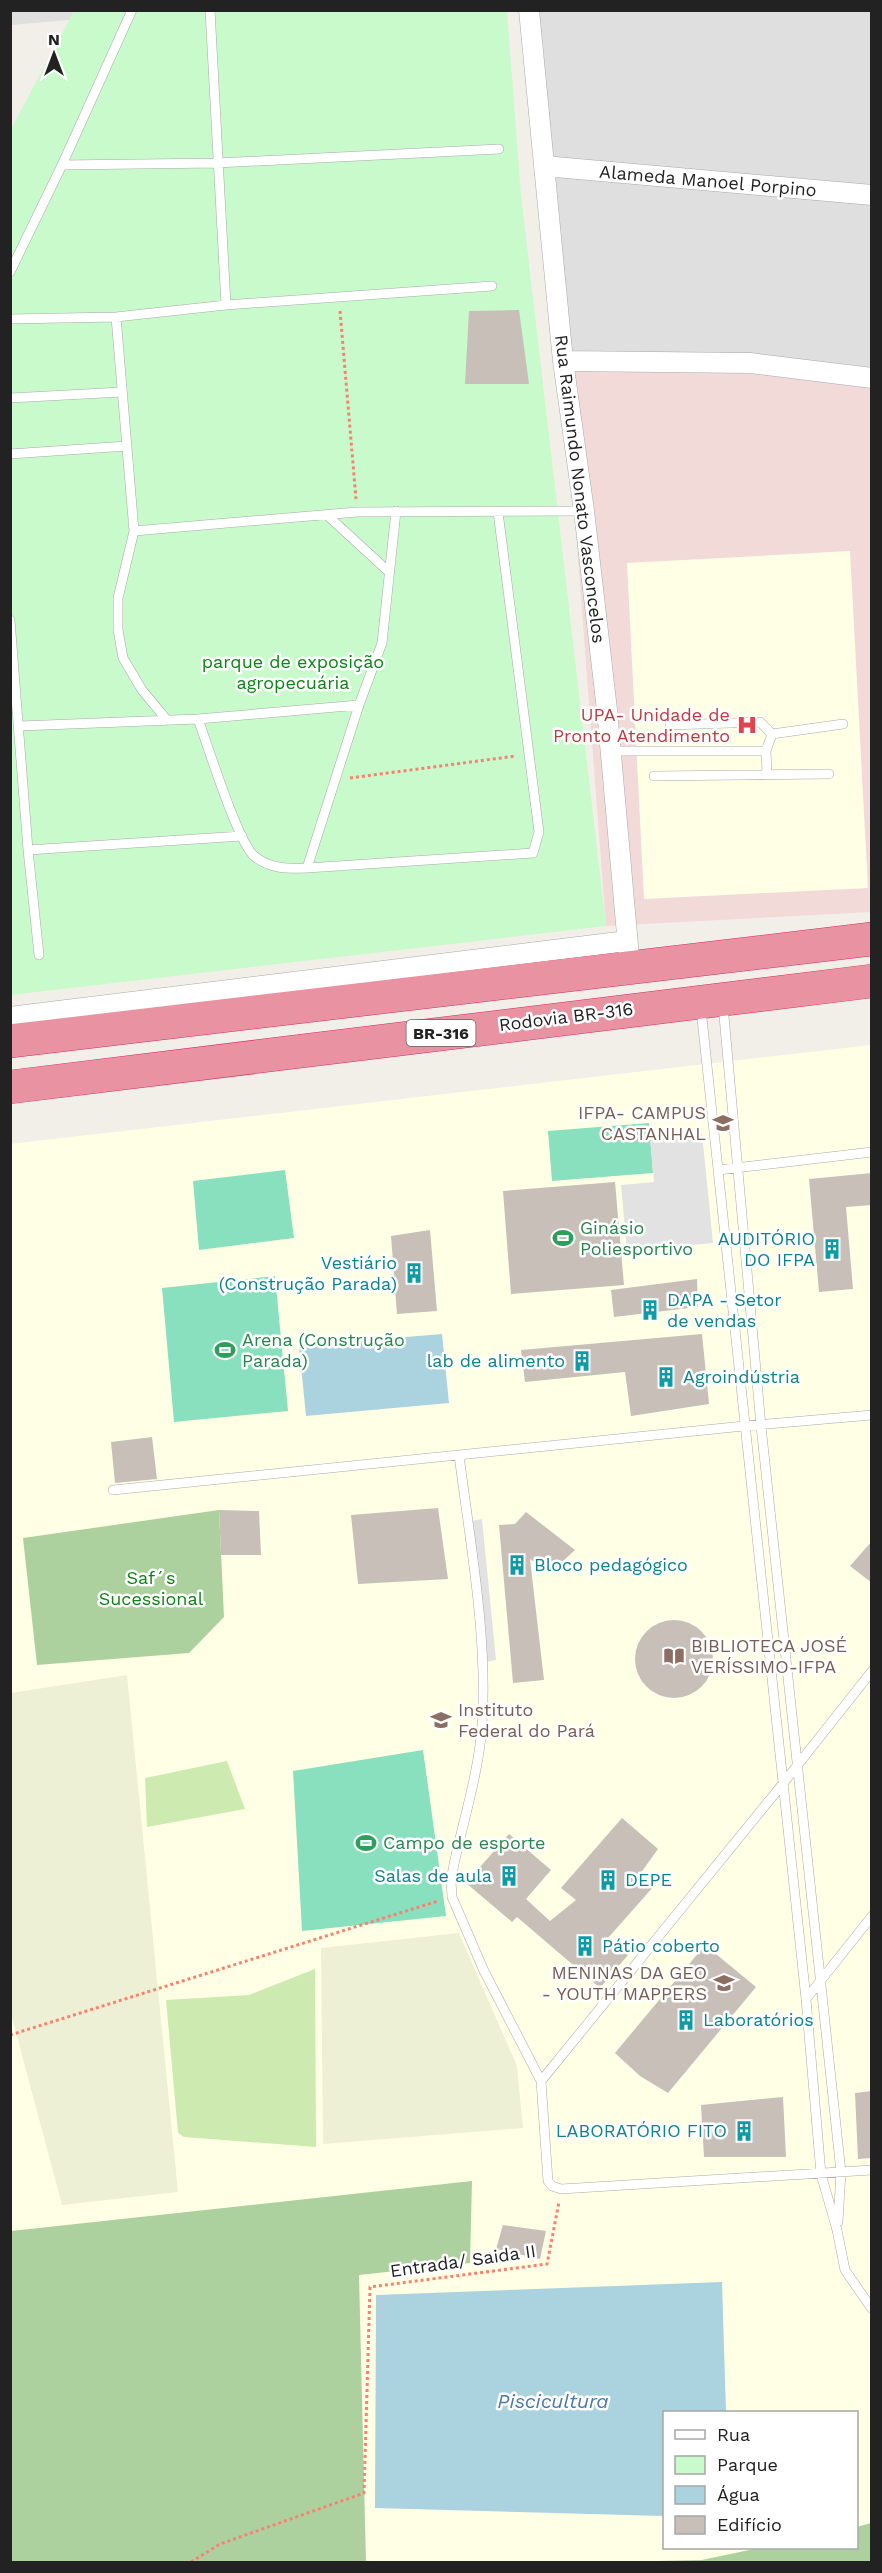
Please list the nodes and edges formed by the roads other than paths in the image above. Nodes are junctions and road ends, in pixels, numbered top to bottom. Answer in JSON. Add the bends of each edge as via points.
{"nodes":[{"id":1,"x":132,"y":10,"type":"edge"},
{"id":2,"x":210,"y":10,"type":"edge"},
{"id":3,"x":529,"y":10,"type":"edge"},
{"id":4,"x":499,"y":149,"type":"dead end"},
{"id":5,"x":217,"y":163,"type":"junction"},
{"id":6,"x":62,"y":165,"type":"junction"},
{"id":7,"x":544,"y":166,"type":"junction"},
{"id":8,"x":872,"y":195,"type":"edge"},
{"id":9,"x":10,"y":272,"type":"edge"},
{"id":10,"x":492,"y":286,"type":"dead end"},
{"id":11,"x":226,"y":305,"type":"junction"},
{"id":12,"x":116,"y":317,"type":"junction"},
{"id":13,"x":10,"y":319,"type":"edge"},
{"id":14,"x":563,"y":361,"type":"junction"},
{"id":15,"x":872,"y":378,"type":"edge"},
{"id":16,"x":122,"y":392,"type":"junction"},
{"id":17,"x":10,"y":398,"type":"edge"},
{"id":18,"x":127,"y":446,"type":"junction"},
{"id":19,"x":10,"y":454,"type":"edge"},
{"id":20,"x":396,"y":511,"type":"junction"},
{"id":21,"x":585,"y":511,"type":"junction"},
{"id":22,"x":498,"y":512,"type":"junction"},
{"id":23,"x":327,"y":515,"type":"junction"},
{"id":24,"x":134,"y":531,"type":"junction"},
{"id":25,"x":389,"y":572,"type":"junction"},
{"id":26,"x":10,"y":620,"type":"edge"},
{"id":27,"x":359,"y":705,"type":"junction"},
{"id":28,"x":198,"y":718,"type":"junction"},
{"id":29,"x":166,"y":719,"type":"junction"},
{"id":30,"x":843,"y":724,"type":"dead end"},
{"id":31,"x":670,"y":725,"type":"dead end"},
{"id":32,"x":20,"y":726,"type":"junction"},
{"id":33,"x":772,"y":734,"type":"junction"},
{"id":34,"x":610,"y":751,"type":"junction"},
{"id":35,"x":766,"y":751,"type":"junction"},
{"id":36,"x":828,"y":774,"type":"dead end"},
{"id":37,"x":767,"y":775,"type":"junction"},
{"id":38,"x":654,"y":776,"type":"dead end"},
{"id":39,"x":242,"y":836,"type":"junction"},
{"id":40,"x":28,"y":850,"type":"junction"},
{"id":41,"x":307,"y":868,"type":"junction"},
{"id":42,"x":872,"y":939,"type":"edge"},
{"id":43,"x":39,"y":955,"type":"dead end"},
{"id":44,"x":629,"y":955,"type":"junction"},
{"id":45,"x":872,"y":981,"type":"edge"},
{"id":46,"x":711,"y":999,"type":"junction"},
{"id":47,"x":10,"y":1017,"type":"edge"},
{"id":48,"x":10,"y":1041,"type":"edge"},
{"id":49,"x":10,"y":1087,"type":"edge"},
{"id":50,"x":872,"y":1152,"type":"edge"},
{"id":51,"x":736,"y":1167,"type":"junction"},
{"id":52,"x":718,"y":1170,"type":"junction"},
{"id":53,"x":872,"y":1416,"type":"edge"},
{"id":54,"x":744,"y":1426,"type":"junction"},
{"id":55,"x":761,"y":1426,"type":"junction"},
{"id":56,"x":459,"y":1455,"type":"junction"},
{"id":57,"x":113,"y":1490,"type":"dead end"},
{"id":58,"x":872,"y":1671,"type":"edge"},
{"id":59,"x":798,"y":1763,"type":"junction"},
{"id":60,"x":781,"y":1786,"type":"junction"},
{"id":61,"x":872,"y":1916,"type":"edge"},
{"id":62,"x":822,"y":1979,"type":"junction"},
{"id":63,"x":806,"y":1999,"type":"junction"},
{"id":64,"x":541,"y":2082,"type":"junction"},
{"id":65,"x":872,"y":2170,"type":"edge"},
{"id":66,"x":841,"y":2172,"type":"junction"},
{"id":67,"x":821,"y":2174,"type":"junction"},
{"id":68,"x":837,"y":2230,"type":"junction"},
{"id":69,"x":872,"y":2309,"type":"edge"}],
"edges":[{"from":1,"to":6,"type":"lane"},
{"from":2,"to":5,"type":"lane"},
{"from":3,"to":7,"type":"street","name":"Rua Raimundo Nonato Vasconcelos"},
{"from":4,"to":5,"type":"lane"},
{"from":5,"to":6,"type":"lane"},
{"from":5,"to":11,"type":"lane"},
{"from":6,"to":9,"type":"lane"},
{"from":7,"to":8,"type":"street","name":"Alameda Manoel Porpino"},
{"from":7,"to":14,"type":"street","name":"Rua Raimundo Nonato Vasconcelos"},
{"from":10,"to":11,"type":"lane"},
{"from":11,"to":12,"type":"lane"},
{"from":12,"to":13,"type":"lane"},
{"from":12,"to":16,"type":"lane"},
{"from":14,"to":15,"type":"street","via":[[750,363]]},
{"from":14,"to":21,"type":"street","name":"Rua Raimundo Nonato Vasconcelos"},
{"from":16,"to":17,"type":"lane"},
{"from":16,"to":18,"type":"lane"},
{"from":18,"to":19,"type":"lane"},
{"from":18,"to":24,"type":"lane"},
{"from":20,"to":22,"type":"lane"},
{"from":20,"to":23,"type":"lane"},
{"from":20,"to":25,"type":"lane"},
{"from":21,"to":22,"type":"lane"},
{"from":21,"to":34,"type":"street","name":"Rua Raimundo Nonato Vasconcelos"},
{"from":22,"to":41,"type":"lane","via":[[539,832],[533,853]]},
{"from":23,"to":24,"type":"lane"},
{"from":23,"to":25,"type":"lane"},
{"from":24,"to":29,"type":"lane","via":[[118,598],[118,630],[123,658]]},
{"from":25,"to":27,"type":"lane","via":[[382,643]]},
{"from":26,"to":32,"type":"lane"},
{"from":27,"to":28,"type":"lane"},
{"from":27,"to":41,"type":"lane"},
{"from":28,"to":29,"type":"lane"},
{"from":28,"to":39,"type":"lane"},
{"from":29,"to":32,"type":"lane"},
{"from":30,"to":33,"type":"lane"},
{"from":31,"to":33,"type":"lane","via":[[760,722]]},
{"from":32,"to":40,"type":"lane"},
{"from":33,"to":35,"type":"lane"},
{"from":34,"to":35,"type":"lane"},
{"from":34,"to":44,"type":"street","name":"Rua Raimundo Nonato Vasconcelos"},
{"from":35,"to":37,"type":"lane"},
{"from":36,"to":37,"type":"lane"},
{"from":37,"to":38,"type":"lane"},
{"from":39,"to":40,"type":"lane"},
{"from":39,"to":41,"type":"lane","via":[[253,855],[270,866]]},
{"from":40,"to":43,"type":"lane"},
{"from":42,"to":44,"type":"highway","number":"BR-316"},
{"from":44,"to":47,"type":"street"},
{"from":44,"to":48,"type":"highway","number":"BR-316"},
{"from":45,"to":46,"type":"highway","name":"Rodovia BR-316","number":"BR-316"},
{"from":46,"to":49,"type":"highway","name":"Rodovia BR-316","number":"BR-316"},
{"from":46,"to":51,"type":"lane"},
{"from":46,"to":52,"type":"lane"},
{"from":50,"to":51,"type":"lane"},
{"from":51,"to":52,"type":"lane"},
{"from":51,"to":55,"type":"lane"},
{"from":52,"to":54,"type":"lane"},
{"from":53,"to":55,"type":"lane"},
{"from":54,"to":55,"type":"lane"},
{"from":54,"to":56,"type":"lane"},
{"from":54,"to":60,"type":"lane"},
{"from":55,"to":59,"type":"lane"},
{"from":56,"to":57,"type":"lane"},
{"from":56,"to":64,"type":"lane","via":[[484,1683],[479,1756],[452,1872],[452,1897],[484,1971]]},
{"from":58,"to":59,"type":"lane"},
{"from":59,"to":60,"type":"lane"},
{"from":59,"to":62,"type":"lane"},
{"from":60,"to":63,"type":"lane"},
{"from":60,"to":64,"type":"lane"},
{"from":61,"to":62,"type":"lane"},
{"from":62,"to":63,"type":"lane"},
{"from":62,"to":66,"type":"lane"},
{"from":63,"to":67,"type":"lane"},
{"from":64,"to":67,"type":"lane","via":[[548,2181],[561,2189]]},
{"from":65,"to":66,"type":"lane"},
{"from":66,"to":67,"type":"lane"},
{"from":66,"to":68,"type":"lane"},
{"from":67,"to":68,"type":"lane"},
{"from":68,"to":69,"type":"lane","via":[[845,2270]]}]}
